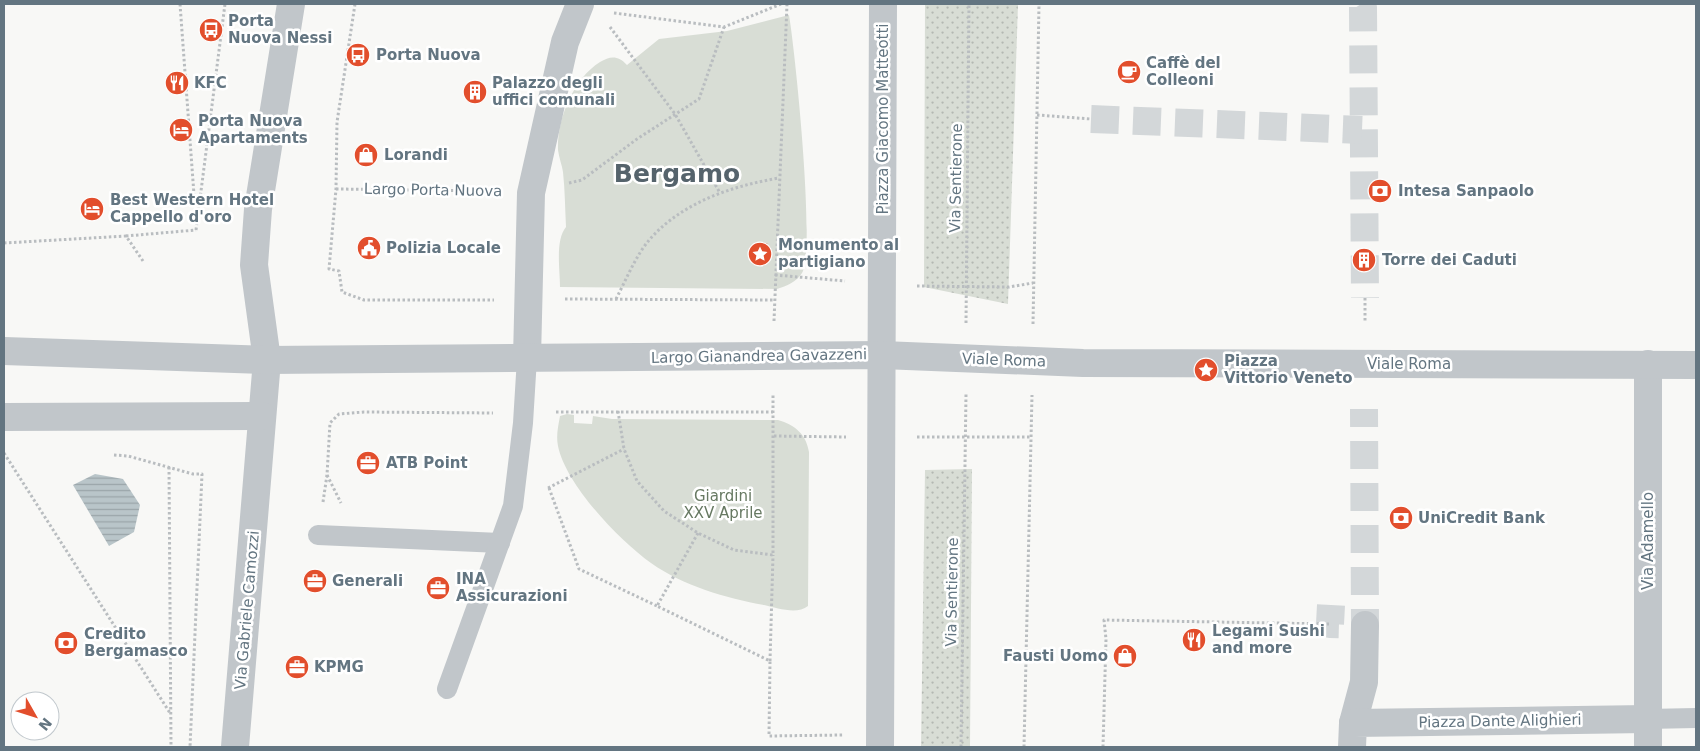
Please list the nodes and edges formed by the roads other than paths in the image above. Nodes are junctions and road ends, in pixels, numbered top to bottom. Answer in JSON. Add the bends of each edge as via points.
{"nodes":[{"id":1,"x":291,"y":4,"type":"edge"},
{"id":2,"x":580,"y":4,"type":"edge"},
{"id":3,"x":884,"y":4,"type":"edge"},
{"id":4,"x":4,"y":351,"type":"edge"},
{"id":5,"x":882,"y":355,"type":"junction"},
{"id":6,"x":527,"y":358,"type":"junction"},
{"id":7,"x":266,"y":360,"type":"junction"},
{"id":8,"x":1648,"y":364,"type":"junction"},
{"id":9,"x":1696,"y":364,"type":"edge"},
{"id":10,"x":262,"y":416,"type":"junction"},
{"id":11,"x":4,"y":417,"type":"edge"},
{"id":12,"x":318,"y":535,"type":"dead end"},
{"id":13,"x":500,"y":543,"type":"junction"},
{"id":14,"x":1365,"y":625,"type":"dead end"},
{"id":15,"x":447,"y":689,"type":"dead end"},
{"id":16,"x":1647,"y":718,"type":"junction"},
{"id":17,"x":1696,"y":718,"type":"edge"},
{"id":18,"x":1352,"y":735,"type":"edge"},
{"id":19,"x":880,"y":741,"type":"edge"},
{"id":20,"x":235,"y":747,"type":"edge"},
{"id":21,"x":1648,"y":747,"type":"edge"}],
"edges":[{"from":1,"to":7,"type":"street","via":[[258,209],[254,265]]},
{"from":2,"to":6,"type":"street","via":[[565,42],[531,193]]},
{"from":3,"to":5,"type":"street","name":"Piazza Giacomo Matteotti"},
{"from":4,"to":7,"type":"street"},
{"from":5,"to":6,"type":"street","name":"Largo Gianandrea Gavazzeni"},
{"from":5,"to":8,"type":"street","name":"Viale Roma","via":[[1033,361]]},
{"from":5,"to":19,"type":"street","name":"Largo Gianandrea Gavazzeni"},
{"from":6,"to":7,"type":"street","name":"Largo Gianandrea Gavazzeni"},
{"from":6,"to":13,"type":"lane","via":[[513,506]]},
{"from":7,"to":10,"type":"street"},
{"from":8,"to":9,"type":"street","name":"Viale Roma"},
{"from":8,"to":16,"type":"street","name":"Via Adamello"},
{"from":10,"to":11,"type":"street"},
{"from":10,"to":20,"type":"street","name":"Via Gabriele Camozzi"},
{"from":12,"to":13,"type":"lane"},
{"from":13,"to":15,"type":"lane"},
{"from":14,"to":18,"type":"street","name":"Piazza Dante Alighieri","via":[[1364,682]]},
{"from":16,"to":17,"type":"lane"},
{"from":16,"to":18,"type":"street","name":"Piazza Dante Alighieri"},
{"from":16,"to":21,"type":"street","name":"Via Adamello"}]}
